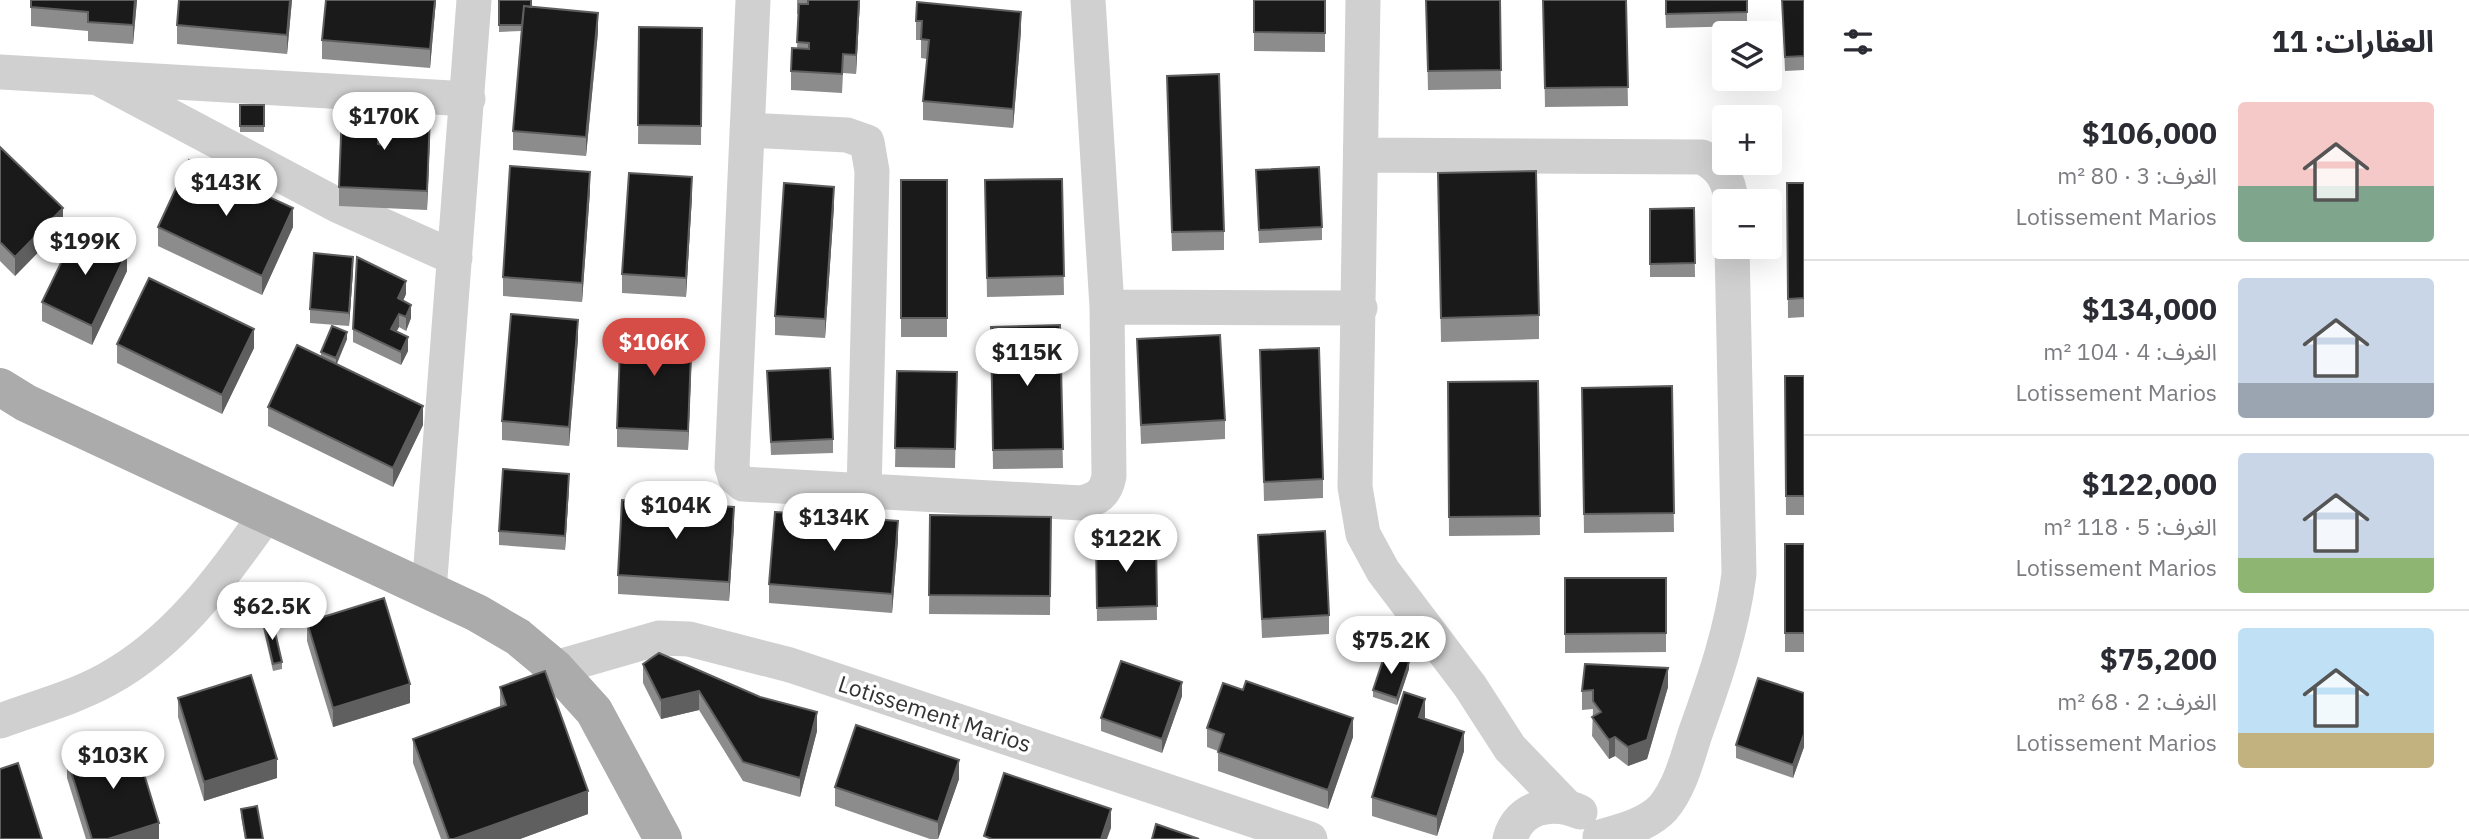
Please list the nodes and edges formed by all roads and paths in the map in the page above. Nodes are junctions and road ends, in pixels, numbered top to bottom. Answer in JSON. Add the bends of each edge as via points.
{"nodes":[{"id":1,"x":474,"y":0,"type":"edge"},
{"id":2,"x":753,"y":0,"type":"edge"},
{"id":3,"x":1088,"y":0,"type":"edge"},
{"id":4,"x":1363,"y":0,"type":"edge"},
{"id":5,"x":0,"y":72,"type":"edge"},
{"id":6,"x":93,"y":75,"type":"junction"},
{"id":7,"x":468,"y":99,"type":"junction"},
{"id":8,"x":749,"y":130,"type":"junction"},
{"id":9,"x":1362,"y":155,"type":"junction"},
{"id":10,"x":1729,"y":189,"type":"edge"},
{"id":11,"x":455,"y":258,"type":"junction"},
{"id":12,"x":1732,"y":259,"type":"edge"},
{"id":13,"x":1107,"y":307,"type":"junction"},
{"id":14,"x":1360,"y":308,"type":"junction"},
{"id":15,"x":0,"y":387,"type":"edge"},
{"id":16,"x":864,"y":492,"type":"junction"},
{"id":17,"x":266,"y":515,"type":"junction"},
{"id":18,"x":429,"y":591,"type":"junction"},
{"id":19,"x":555,"y":668,"type":"junction"},
{"id":20,"x":0,"y":721,"type":"edge"},
{"id":21,"x":1564,"y":806,"type":"junction"},
{"id":22,"x":1600,"y":838,"type":"edge"},
{"id":23,"x":663,"y":839,"type":"edge"},
{"id":24,"x":1310,"y":839,"type":"edge"},
{"id":25,"x":1510,"y":839,"type":"edge"}],
"edges":[{"from":1,"to":7,"type":"street"},
{"from":2,"to":8,"type":"street"},
{"from":3,"to":13,"type":"street"},
{"from":4,"to":9,"type":"street"},
{"from":5,"to":6,"type":"street"},
{"from":6,"to":7,"type":"street"},
{"from":6,"to":11,"type":"street","via":[[339,206]]},
{"from":7,"to":11,"type":"street"},
{"from":8,"to":16,"type":"street","via":[[847,135],[867,142],[872,171]]},
{"from":8,"to":16,"type":"street","via":[[733,472],[743,484]]},
{"from":9,"to":10,"type":"street","via":[[1702,156],[1717,165]]},
{"from":9,"to":14,"type":"street"},
{"from":11,"to":18,"type":"street"},
{"from":12,"to":22,"type":"street","via":[[1738,574],[1726,647],[1678,784],[1662,809],[1634,827]]},
{"from":13,"to":14,"type":"street"},
{"from":13,"to":16,"type":"street","via":[[1109,476],[1100,496],[1081,503]]},
{"from":14,"to":21,"type":"street","via":[[1355,487],[1363,534],[1383,571],[1471,686],[1510,748]]},
{"from":15,"to":17,"type":"main road"},
{"from":17,"to":18,"type":"main road"},
{"from":17,"to":20,"type":"street","via":[[216,585],[139,659],[95,685]]},
{"from":18,"to":19,"type":"main road","via":[[518,637]]},
{"from":19,"to":23,"type":"main road","via":[[594,711]]},
{"from":19,"to":24,"type":"street","name":"Lotissement Marios","via":[[659,638],[689,639],[790,665]]},
{"from":21,"to":22,"type":"street","via":[[1580,812]]},
{"from":21,"to":25,"type":"street","via":[[1533,810],[1520,820]]}]}
